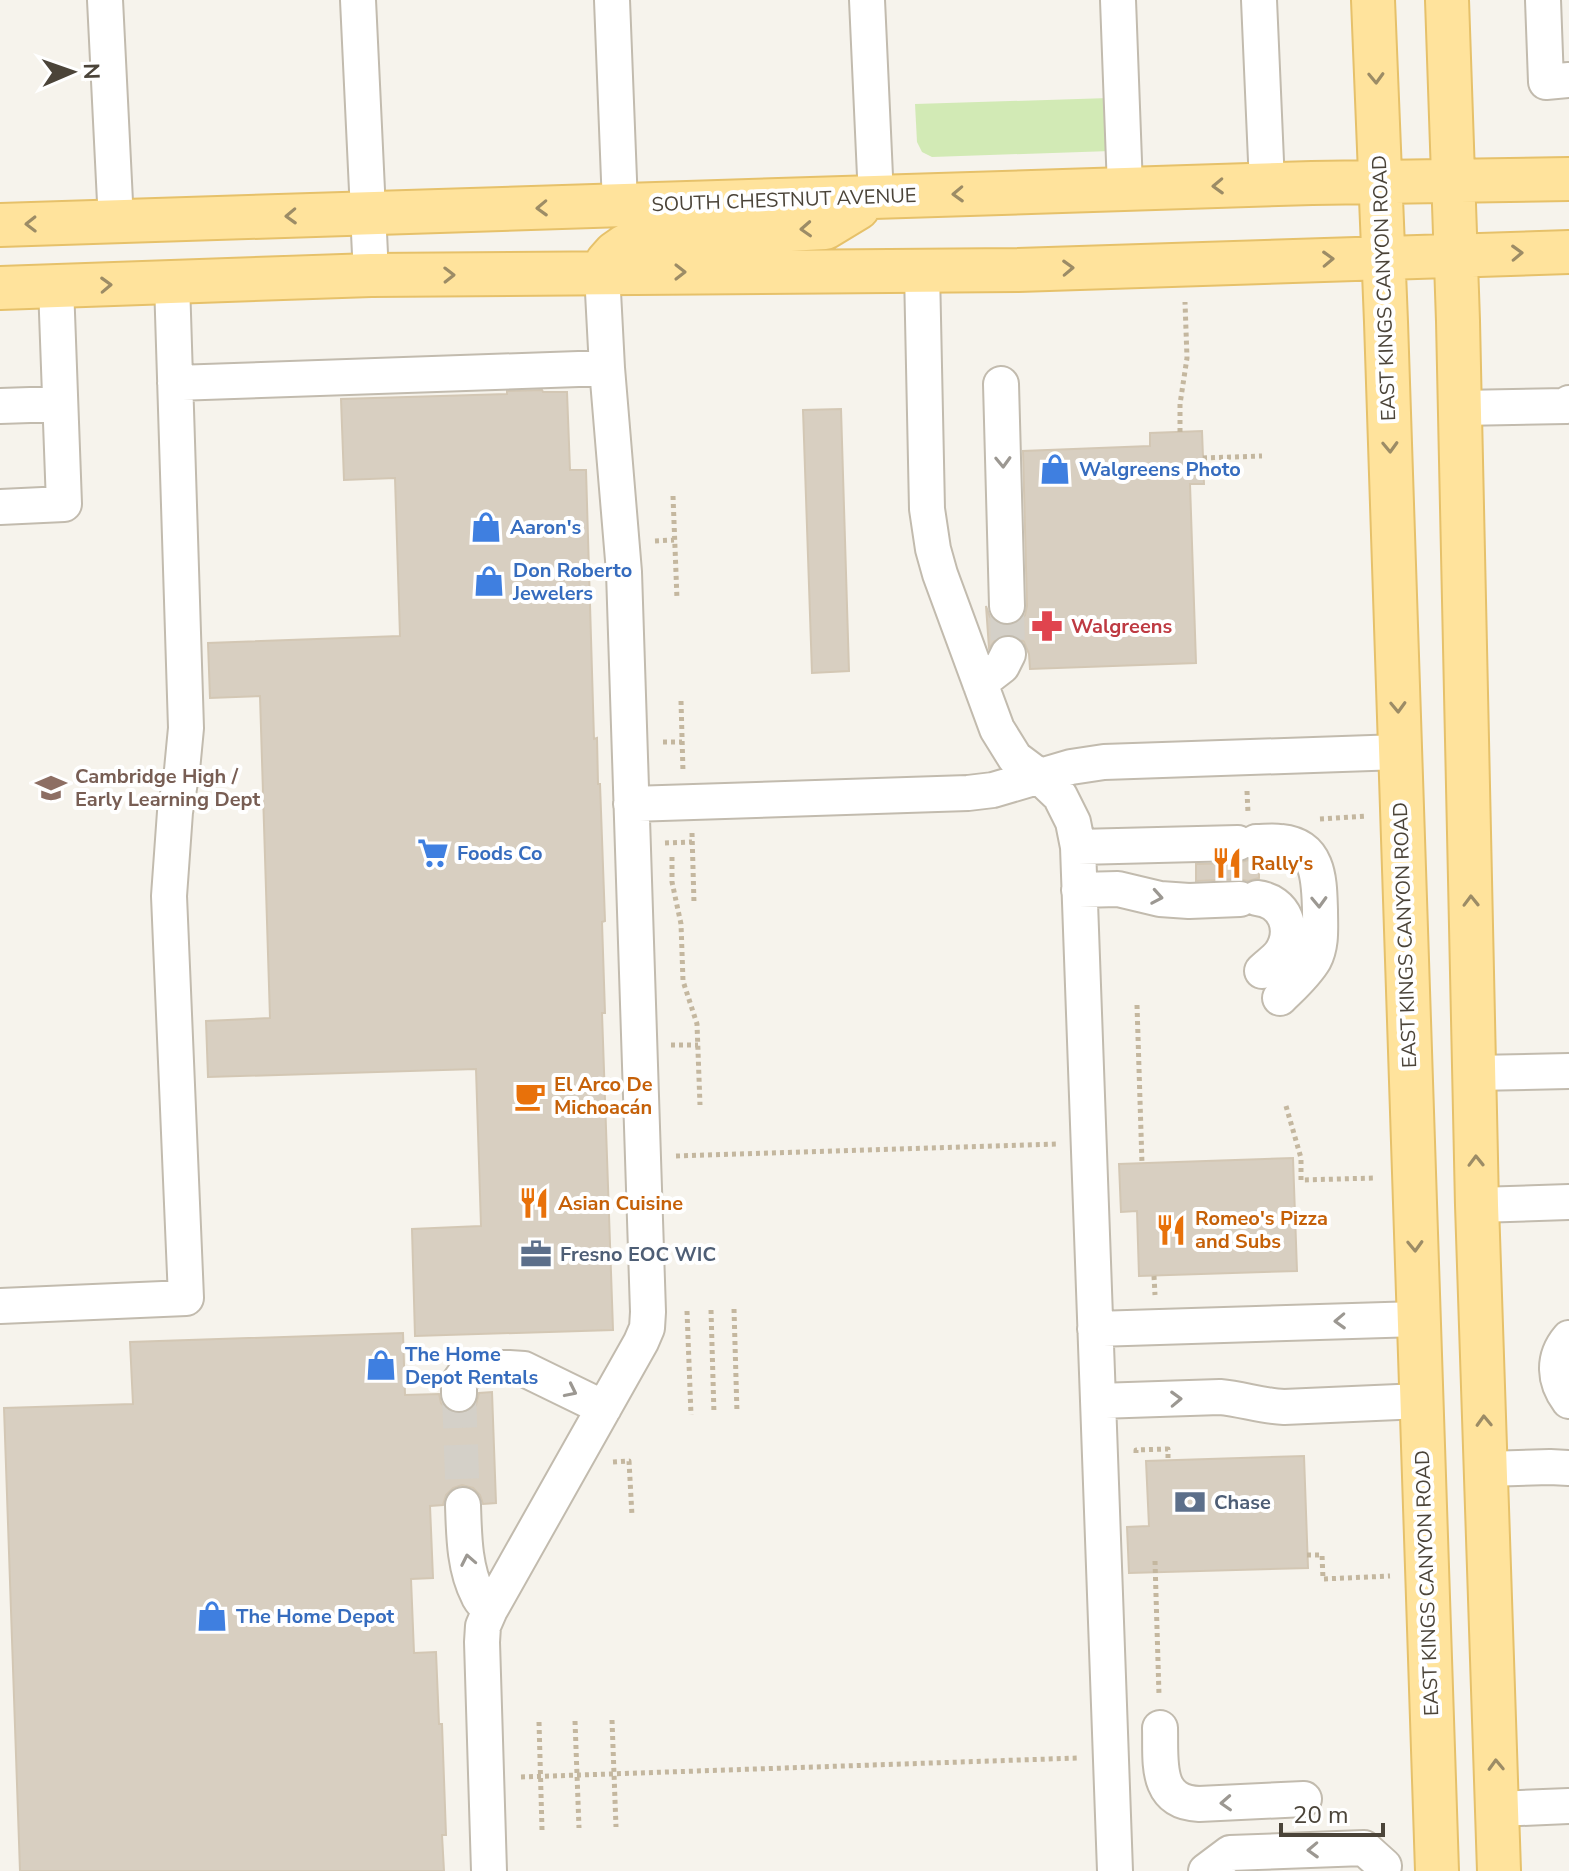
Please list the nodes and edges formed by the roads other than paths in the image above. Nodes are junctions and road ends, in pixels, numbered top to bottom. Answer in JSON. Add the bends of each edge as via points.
{"nodes":[{"id":1,"x":105,"y":0,"type":"edge"},
{"id":2,"x":358,"y":0,"type":"edge"},
{"id":3,"x":612,"y":0,"type":"edge"},
{"id":4,"x":867,"y":0,"type":"edge"},
{"id":5,"x":1118,"y":0,"type":"edge"},
{"id":6,"x":1259,"y":0,"type":"edge"},
{"id":7,"x":1373,"y":0,"type":"edge"},
{"id":8,"x":1447,"y":0,"type":"edge"},
{"id":9,"x":1543,"y":0,"type":"edge"},
{"id":10,"x":1569,"y":80,"type":"edge"},
{"id":11,"x":1569,"y":179,"type":"edge"},
{"id":12,"x":1454,"y":181,"type":"junction"},
{"id":13,"x":1380,"y":182,"type":"junction"},
{"id":14,"x":1267,"y":184,"type":"junction"},
{"id":15,"x":1125,"y":188,"type":"junction"},
{"id":16,"x":876,"y":198,"type":"junction"},
{"id":17,"x":620,"y":205,"type":"junction"},
{"id":18,"x":369,"y":213,"type":"junction"},
{"id":19,"x":116,"y":222,"type":"junction"},
{"id":20,"x":0,"y":225,"type":"edge"},
{"id":21,"x":1569,"y":252,"type":"edge"},
{"id":22,"x":1457,"y":255,"type":"junction"},
{"id":23,"x":1383,"y":257,"type":"junction"},
{"id":24,"x":922,"y":271,"type":"junction"},
{"id":25,"x":602,"y":273,"type":"junction"},
{"id":26,"x":371,"y":275,"type":"junction"},
{"id":27,"x":172,"y":282,"type":"junction"},
{"id":28,"x":56,"y":286,"type":"junction"},
{"id":29,"x":0,"y":288,"type":"edge"},
{"id":30,"x":607,"y":368,"type":"junction"},
{"id":31,"x":175,"y":383,"type":"junction"},
{"id":32,"x":1001,"y":384,"type":"dead end"},
{"id":33,"x":1569,"y":403,"type":"edge"},
{"id":34,"x":60,"y":404,"type":"junction"},
{"id":35,"x":0,"y":406,"type":"edge"},
{"id":36,"x":1460,"y":408,"type":"junction"},
{"id":37,"x":0,"y":507,"type":"edge"},
{"id":38,"x":1007,"y":606,"type":"tunnel mouth"},
{"id":39,"x":1008,"y":654,"type":"tunnel mouth"},
{"id":40,"x":980,"y":683,"type":"junction"},
{"id":41,"x":1400,"y":752,"type":"junction"},
{"id":42,"x":1039,"y":776,"type":"junction"},
{"id":43,"x":631,"y":804,"type":"junction"},
{"id":44,"x":1078,"y":847,"type":"junction"},
{"id":45,"x":1079,"y":890,"type":"junction"},
{"id":46,"x":1569,"y":1071,"type":"edge"},
{"id":47,"x":1474,"y":1073,"type":"junction"},
{"id":48,"x":1569,"y":1202,"type":"edge"},
{"id":49,"x":1477,"y":1205,"type":"junction"},
{"id":50,"x":0,"y":1306,"type":"edge"},
{"id":51,"x":1418,"y":1319,"type":"junction"},
{"id":52,"x":1095,"y":1329,"type":"junction"},
{"id":53,"x":1569,"y":1338,"type":"edge"},
{"id":54,"x":459,"y":1394,"type":"tunnel mouth"},
{"id":55,"x":1098,"y":1401,"type":"junction"},
{"id":56,"x":1421,"y":1401,"type":"junction"},
{"id":57,"x":1569,"y":1401,"type":"edge"},
{"id":58,"x":604,"y":1408,"type":"junction"},
{"id":59,"x":1569,"y":1468,"type":"edge"},
{"id":60,"x":1486,"y":1469,"type":"junction"},
{"id":61,"x":463,"y":1505,"type":"tunnel mouth"},
{"id":62,"x":490,"y":1610,"type":"junction"},
{"id":63,"x":1160,"y":1728,"type":"road end"},
{"id":64,"x":1304,"y":1799,"type":"dead end"},
{"id":65,"x":1569,"y":1806,"type":"edge"},
{"id":66,"x":1497,"y":1809,"type":"junction"},
{"id":67,"x":1437,"y":1867,"type":"edge"},
{"id":68,"x":1382,"y":1869,"type":"edge"},
{"id":69,"x":489,"y":1871,"type":"edge"},
{"id":70,"x":1115,"y":1871,"type":"edge"},
{"id":71,"x":1206,"y":1871,"type":"edge"},
{"id":72,"x":1499,"y":1871,"type":"edge"}],
"edges":[{"from":1,"to":19,"type":"street"},
{"from":2,"to":18,"type":"street"},
{"from":3,"to":17,"type":"street"},
{"from":4,"to":16,"type":"street"},
{"from":5,"to":15,"type":"street"},
{"from":6,"to":14,"type":"street"},
{"from":7,"to":13,"type":"main road","name":"EAST KINGS CANYON ROAD","one_way":true},
{"from":8,"to":12,"type":"main road"},
{"from":9,"to":10,"type":"street","via":[[1546,82]]},
{"from":11,"to":12,"type":"main road","name":"SOUTH CHESTNUT AVENUE"},
{"from":12,"to":13,"type":"main road","name":"SOUTH CHESTNUT AVENUE"},
{"from":12,"to":22,"type":"main road"},
{"from":13,"to":14,"type":"main road","name":"SOUTH CHESTNUT AVENUE"},
{"from":13,"to":23,"type":"main road","name":"EAST KINGS CANYON ROAD"},
{"from":14,"to":15,"type":"main road","name":"SOUTH CHESTNUT AVENUE","one_way":true},
{"from":15,"to":16,"type":"main road","name":"SOUTH CHESTNUT AVENUE","one_way":true},
{"from":16,"to":17,"type":"main road","name":"SOUTH CHESTNUT AVENUE"},
{"from":16,"to":25,"type":"main road","one_way":true,"via":[[825,228],[643,239],[615,253]]},
{"from":17,"to":18,"type":"main road","name":"SOUTH CHESTNUT AVENUE","one_way":true},
{"from":18,"to":19,"type":"main road","name":"SOUTH CHESTNUT AVENUE","one_way":true},
{"from":18,"to":26,"type":"street"},
{"from":19,"to":20,"type":"main road","name":"SOUTH CHESTNUT AVENUE","one_way":true},
{"from":22,"to":21,"type":"main road","one_way":true},
{"from":22,"to":23,"type":"main road"},
{"from":22,"to":36,"type":"main road"},
{"from":24,"to":23,"type":"main road","one_way":true},
{"from":23,"to":41,"type":"main road","name":"EAST KINGS CANYON ROAD","one_way":true},
{"from":25,"to":24,"type":"main road","one_way":true},
{"from":24,"to":40,"type":"street","via":[[930,529],[940,574]]},
{"from":26,"to":25,"type":"main road","one_way":true},
{"from":25,"to":30,"type":"street"},
{"from":26,"to":27,"type":"main road"},
{"from":28,"to":27,"type":"main road","one_way":true},
{"from":27,"to":31,"type":"street"},
{"from":28,"to":29,"type":"main road"},
{"from":28,"to":34,"type":"street"},
{"from":30,"to":31,"type":"street"},
{"from":30,"to":43,"type":"street","via":[[624,572]]},
{"from":31,"to":50,"type":"street","via":[[186,728],[169,896],[186,1298]]},
{"from":32,"to":38,"type":"street","one_way":true},
{"from":33,"to":36,"type":"street"},
{"from":34,"to":35,"type":"street"},
{"from":34,"to":37,"type":"street","via":[[64,504]]},
{"from":47,"to":36,"type":"main road","one_way":true},
{"from":39,"to":40,"type":"street","via":[[1002,666]]},
{"from":40,"to":42,"type":"street","via":[[1006,745]]},
{"from":41,"to":42,"type":"street","via":[[1104,762]]},
{"from":41,"to":51,"type":"main road","name":"EAST KINGS CANYON ROAD","one_way":true},
{"from":42,"to":43,"type":"street","via":[[968,793]]},
{"from":42,"to":44,"type":"street","via":[[1060,796]]},
{"from":43,"to":58,"type":"street","via":[[648,1312],[641,1342]]},
{"from":44,"to":45,"type":"street"},
{"from":44,"to":45,"type":"street","via":[[1247,842],[1302,849],[1319,876],[1318,949],[1308,968],[1271,984],[1288,930],[1286,916],[1267,899],[1189,901],[1118,889]]},
{"from":45,"to":52,"type":"street"},
{"from":46,"to":47,"type":"street"},
{"from":49,"to":47,"type":"main road","one_way":true},
{"from":48,"to":49,"type":"street"},
{"from":60,"to":49,"type":"main road","one_way":true},
{"from":51,"to":52,"type":"street","one_way":true},
{"from":51,"to":56,"type":"main road","name":"EAST KINGS CANYON ROAD"},
{"from":52,"to":55,"type":"street"},
{"from":53,"to":57,"type":"street","via":[[1556,1364]]},
{"from":54,"to":58,"type":"street","one_way":true,"via":[[459,1382],[470,1371],[524,1369]]},
{"from":55,"to":56,"type":"street","one_way":true,"via":[[1220,1397],[1284,1407]]},
{"from":55,"to":70,"type":"street"},
{"from":56,"to":67,"type":"main road","name":"EAST KINGS CANYON ROAD"},
{"from":58,"to":62,"type":"street"},
{"from":59,"to":60,"type":"street"},
{"from":66,"to":60,"type":"main road","one_way":true},
{"from":62,"to":61,"type":"street","one_way":true,"via":[[478,1597],[470,1572]]},
{"from":62,"to":69,"type":"street","via":[[482,1642]]},
{"from":64,"to":63,"type":"street","one_way":true,"via":[[1199,1804],[1179,1800],[1161,1772]]},
{"from":65,"to":66,"type":"street"},
{"from":66,"to":72,"type":"main road"},
{"from":67,"to":68,"type":"street"},
{"from":68,"to":71,"type":"street","one_way":true,"via":[[1364,1848],[1230,1853]]}]}
